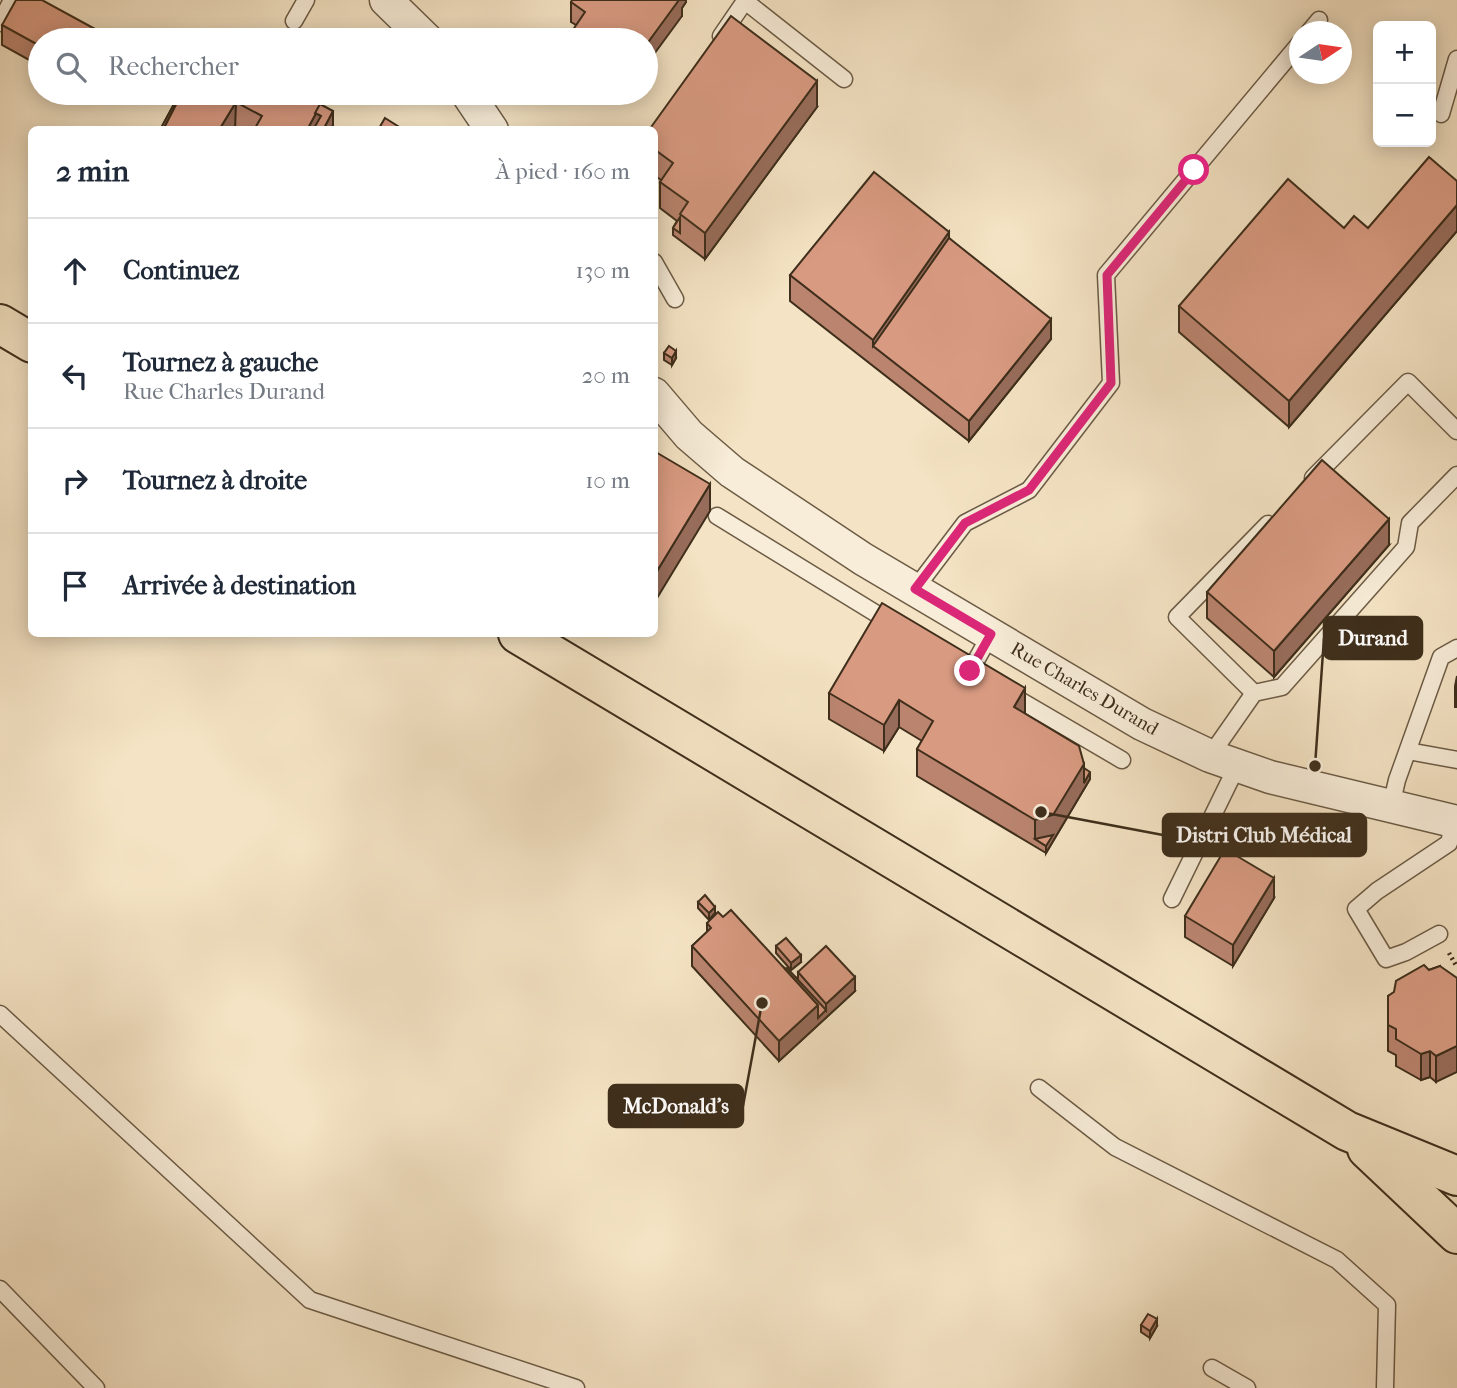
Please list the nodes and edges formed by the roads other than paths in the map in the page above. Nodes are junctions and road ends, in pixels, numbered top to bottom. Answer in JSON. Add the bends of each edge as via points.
{"nodes":[{"id":1,"x":12,"y":0,"type":"edge"},
{"id":2,"x":306,"y":0,"type":"edge"},
{"id":3,"x":386,"y":0,"type":"edge"},
{"id":4,"x":293,"y":21,"type":"dead end"},
{"id":5,"x":0,"y":23,"type":"edge"},
{"id":6,"x":415,"y":28,"type":"edge"},
{"id":7,"x":715,"y":44,"type":"edge"},
{"id":8,"x":1289,"y":56,"type":"edge"},
{"id":9,"x":1457,"y":59,"type":"edge"},
{"id":10,"x":844,"y":79,"type":"dead end"},
{"id":11,"x":475,"y":105,"type":"edge"},
{"id":12,"x":1441,"y":114,"type":"dead end"},
{"id":13,"x":489,"y":126,"type":"edge"},
{"id":14,"x":658,"y":269,"type":"edge"},
{"id":15,"x":675,"y":299,"type":"dead end"},
{"id":16,"x":0,"y":324,"type":"edge"},
{"id":17,"x":28,"y":341,"type":"edge"},
{"id":18,"x":658,"y":399,"type":"edge"},
{"id":19,"x":1457,"y":431,"type":"edge"},
{"id":20,"x":1457,"y":475,"type":"edge"},
{"id":21,"x":1302,"y":489,"type":"edge"},
{"id":22,"x":1282,"y":509,"type":"edge"},
{"id":23,"x":717,"y":516,"type":"dead end"},
{"id":24,"x":915,"y":589,"type":"junction"},
{"id":25,"x":991,"y":634,"type":"junction"},
{"id":26,"x":912,"y":636,"type":"edge"},
{"id":27,"x":523,"y":637,"type":"edge"},
{"id":28,"x":1457,"y":648,"type":"edge"},
{"id":29,"x":1254,"y":693,"type":"junction"},
{"id":30,"x":1408,"y":751,"type":"junction"},
{"id":31,"x":1122,"y":760,"type":"dead end"},
{"id":32,"x":1457,"y":760,"type":"edge"},
{"id":33,"x":1224,"y":761,"type":"junction"},
{"id":34,"x":1391,"y":806,"type":"junction"},
{"id":35,"x":1455,"y":821,"type":"edge"},
{"id":36,"x":1172,"y":900,"type":"dead end"},
{"id":37,"x":1439,"y":934,"type":"dead end"},
{"id":38,"x":0,"y":1014,"type":"edge"},
{"id":39,"x":1039,"y":1088,"type":"dead end"},
{"id":40,"x":1347,"y":1131,"type":"junction"},
{"id":41,"x":1457,"y":1176,"type":"edge"},
{"id":42,"x":1457,"y":1234,"type":"edge"},
{"id":43,"x":0,"y":1289,"type":"edge"},
{"id":44,"x":1212,"y":1368,"type":"dead end"},
{"id":45,"x":96,"y":1388,"type":"edge"},
{"id":46,"x":576,"y":1388,"type":"edge"},
{"id":47,"x":1247,"y":1388,"type":"edge"},
{"id":48,"x":1385,"y":1388,"type":"edge"}],
"edges":[{"from":1,"to":5,"type":"lane"},
{"from":2,"to":4,"type":"lane"},
{"from":3,"to":6,"type":"street"},
{"from":7,"to":10,"type":"lane","via":[[745,1]]},
{"from":8,"to":24,"type":"lane","via":[[1107,275],[1111,383],[1029,490],[965,523]]},
{"from":9,"to":12,"type":"lane"},
{"from":11,"to":13,"type":"street"},
{"from":14,"to":15,"type":"lane"},
{"from":16,"to":17,"type":"main road"},
{"from":18,"to":24,"type":"street","name":"Rue Charles Durand","via":[[689,435],[732,472]]},
{"from":19,"to":21,"type":"lane","via":[[1408,382]]},
{"from":20,"to":29,"type":"lane","via":[[1410,523],[1406,547],[1282,687]]},
{"from":22,"to":29,"type":"lane","via":[[1177,617]]},
{"from":23,"to":26,"type":"lane"},
{"from":24,"to":25,"type":"street","name":"Rue Charles Durand"},
{"from":25,"to":31,"type":"lane","via":[[964,668]]},
{"from":25,"to":33,"type":"street","name":"Rue Charles Durand","via":[[1142,724]]},
{"from":27,"to":40,"type":"main road"},
{"from":28,"to":30,"type":"lane","via":[[1441,657]]},
{"from":29,"to":33,"type":"lane"},
{"from":30,"to":32,"type":"lane"},
{"from":30,"to":34,"type":"lane"},
{"from":33,"to":34,"type":"street","name":"Rue Charles Durand"},
{"from":33,"to":36,"type":"lane"},
{"from":34,"to":35,"type":"street","name":"Rue Charles Durand"},
{"from":35,"to":37,"type":"lane","via":[[1449,843],[1356,909],[1386,959]]},
{"from":38,"to":46,"type":"lane","via":[[310,1300]]},
{"from":39,"to":48,"type":"lane","via":[[1115,1147],[1337,1260],[1387,1305]]},
{"from":40,"to":41,"type":"main road"},
{"from":40,"to":42,"type":"main road"},
{"from":43,"to":45,"type":"lane"},
{"from":44,"to":47,"type":"lane"}]}
